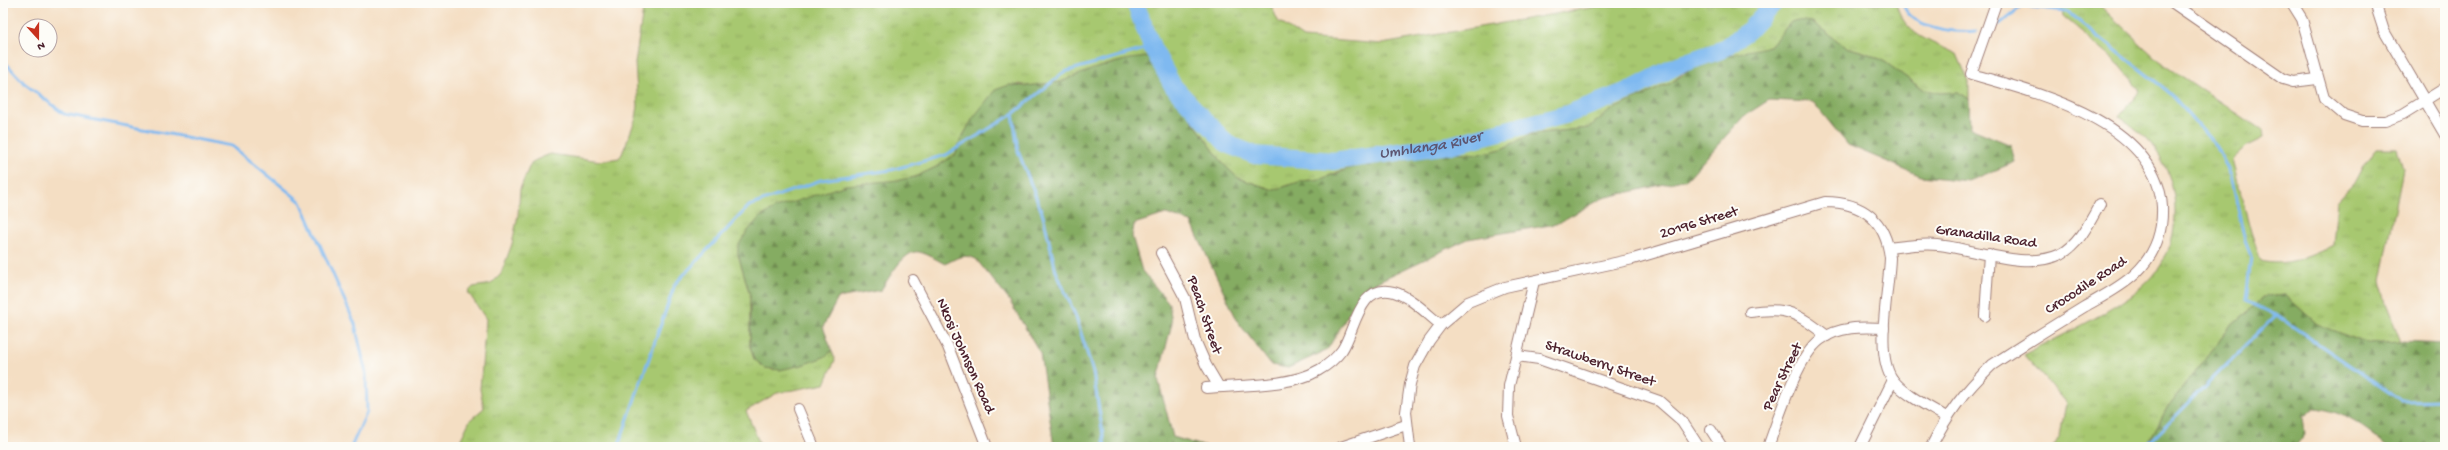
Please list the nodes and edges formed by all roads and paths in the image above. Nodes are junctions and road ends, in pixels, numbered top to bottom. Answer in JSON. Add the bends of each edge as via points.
{"nodes":[{"id":1,"x":1996,"y":3,"type":"edge"},
{"id":2,"x":2174,"y":3,"type":"edge"},
{"id":3,"x":2292,"y":3,"type":"edge"},
{"id":4,"x":2375,"y":3,"type":"edge"},
{"id":5,"x":2318,"y":79,"type":"junction"},
{"id":6,"x":2445,"y":88,"type":"edge"},
{"id":7,"x":2424,"y":100,"type":"junction"},
{"id":8,"x":2445,"y":135,"type":"edge"},
{"id":9,"x":2100,"y":204,"type":"dead end"},
{"id":10,"x":1889,"y":248,"type":"junction"},
{"id":11,"x":1161,"y":253,"type":"dead end"},
{"id":12,"x":1989,"y":254,"type":"junction"},
{"id":13,"x":913,"y":280,"type":"dead end"},
{"id":14,"x":1534,"y":281,"type":"junction"},
{"id":15,"x":1750,"y":312,"type":"dead end"},
{"id":16,"x":1985,"y":316,"type":"dead end"},
{"id":17,"x":1441,"y":325,"type":"junction"},
{"id":18,"x":1884,"y":328,"type":"junction"},
{"id":19,"x":1827,"y":336,"type":"junction"},
{"id":20,"x":1517,"y":356,"type":"junction"},
{"id":21,"x":1893,"y":380,"type":"junction"},
{"id":22,"x":1219,"y":387,"type":"junction"},
{"id":23,"x":1206,"y":388,"type":"dead end"},
{"id":24,"x":798,"y":409,"type":"dead end"},
{"id":25,"x":1946,"y":417,"type":"junction"},
{"id":26,"x":1406,"y":425,"type":"junction"},
{"id":27,"x":1711,"y":430,"type":"dead end"},
{"id":28,"x":814,"y":447,"type":"edge"},
{"id":29,"x":987,"y":447,"type":"edge"},
{"id":30,"x":1341,"y":447,"type":"edge"},
{"id":31,"x":1410,"y":447,"type":"edge"},
{"id":32,"x":1517,"y":447,"type":"edge"},
{"id":33,"x":1699,"y":447,"type":"edge"},
{"id":34,"x":1722,"y":447,"type":"edge"},
{"id":35,"x":1768,"y":447,"type":"edge"},
{"id":36,"x":1860,"y":447,"type":"edge"},
{"id":37,"x":1931,"y":447,"type":"edge"}],
"edges":[{"from":1,"to":25,"type":"street","name":"Crocodile Road","via":[[1971,74],[2025,90],[2079,111],[2132,144],[2146,161],[2156,180],[2161,199],[2162,219],[2157,244],[2134,275],[1992,365]]},
{"from":2,"to":5,"type":"street","via":[[2282,79],[2293,82]]},
{"from":3,"to":5,"type":"street","via":[[2302,19]]},
{"from":4,"to":7,"type":"street","via":[[2384,31]]},
{"from":5,"to":7,"type":"street","via":[[2324,98],[2344,115],[2353,119],[2385,121],[2403,114]]},
{"from":6,"to":7,"type":"street"},
{"from":7,"to":8,"type":"street"},
{"from":9,"to":12,"type":"street","name":"Granadilla Road","via":[[2086,230],[2062,253],[2047,259],[2025,261]]},
{"from":10,"to":12,"type":"street","name":"Granadilla Road","via":[[1922,244]]},
{"from":10,"to":14,"type":"street","name":"20196 Street","via":[[1882,229],[1869,215],[1853,205],[1825,202],[1626,261]]},
{"from":10,"to":18,"type":"street","name":"20196 Street","via":[[1890,272]]},
{"from":11,"to":22,"type":"street","name":"Peach Street","via":[[1185,298],[1195,340]]},
{"from":12,"to":16,"type":"street"},
{"from":13,"to":29,"type":"street","name":"Nkosi Johnson Road","via":[[948,347]]},
{"from":14,"to":17,"type":"street","name":"20196 Street","via":[[1479,296],[1459,308]]},
{"from":14,"to":20,"type":"street"},
{"from":15,"to":19,"type":"street","via":[[1769,309],[1792,312]]},
{"from":17,"to":22,"type":"street","via":[[1402,296],[1394,292],[1381,292],[1368,298],[1362,305],[1342,349],[1320,370],[1299,379]]},
{"from":17,"to":26,"type":"street","name":"20196 Street","via":[[1415,366],[1407,395]]},
{"from":18,"to":19,"type":"street","name":"Pear Street","via":[[1856,327]]},
{"from":18,"to":21,"type":"street","name":"20196 Street","via":[[1885,362]]},
{"from":19,"to":35,"type":"street","name":"Pear Street","via":[[1811,350],[1797,375]]},
{"from":20,"to":32,"type":"street","via":[[1509,386],[1507,407]]},
{"from":20,"to":33,"type":"street","name":"Strawberry Street","via":[[1539,359],[1655,398],[1682,421]]},
{"from":21,"to":25,"type":"street","name":"20196 Street","via":[[1910,395]]},
{"from":21,"to":36,"type":"street"},
{"from":22,"to":23,"type":"street"},
{"from":24,"to":28,"type":"street"},
{"from":25,"to":37,"type":"street","name":"Crocodile Road"},
{"from":26,"to":30,"type":"street"},
{"from":26,"to":31,"type":"street","name":"20196 Street"},
{"from":27,"to":34,"type":"street"}]}
